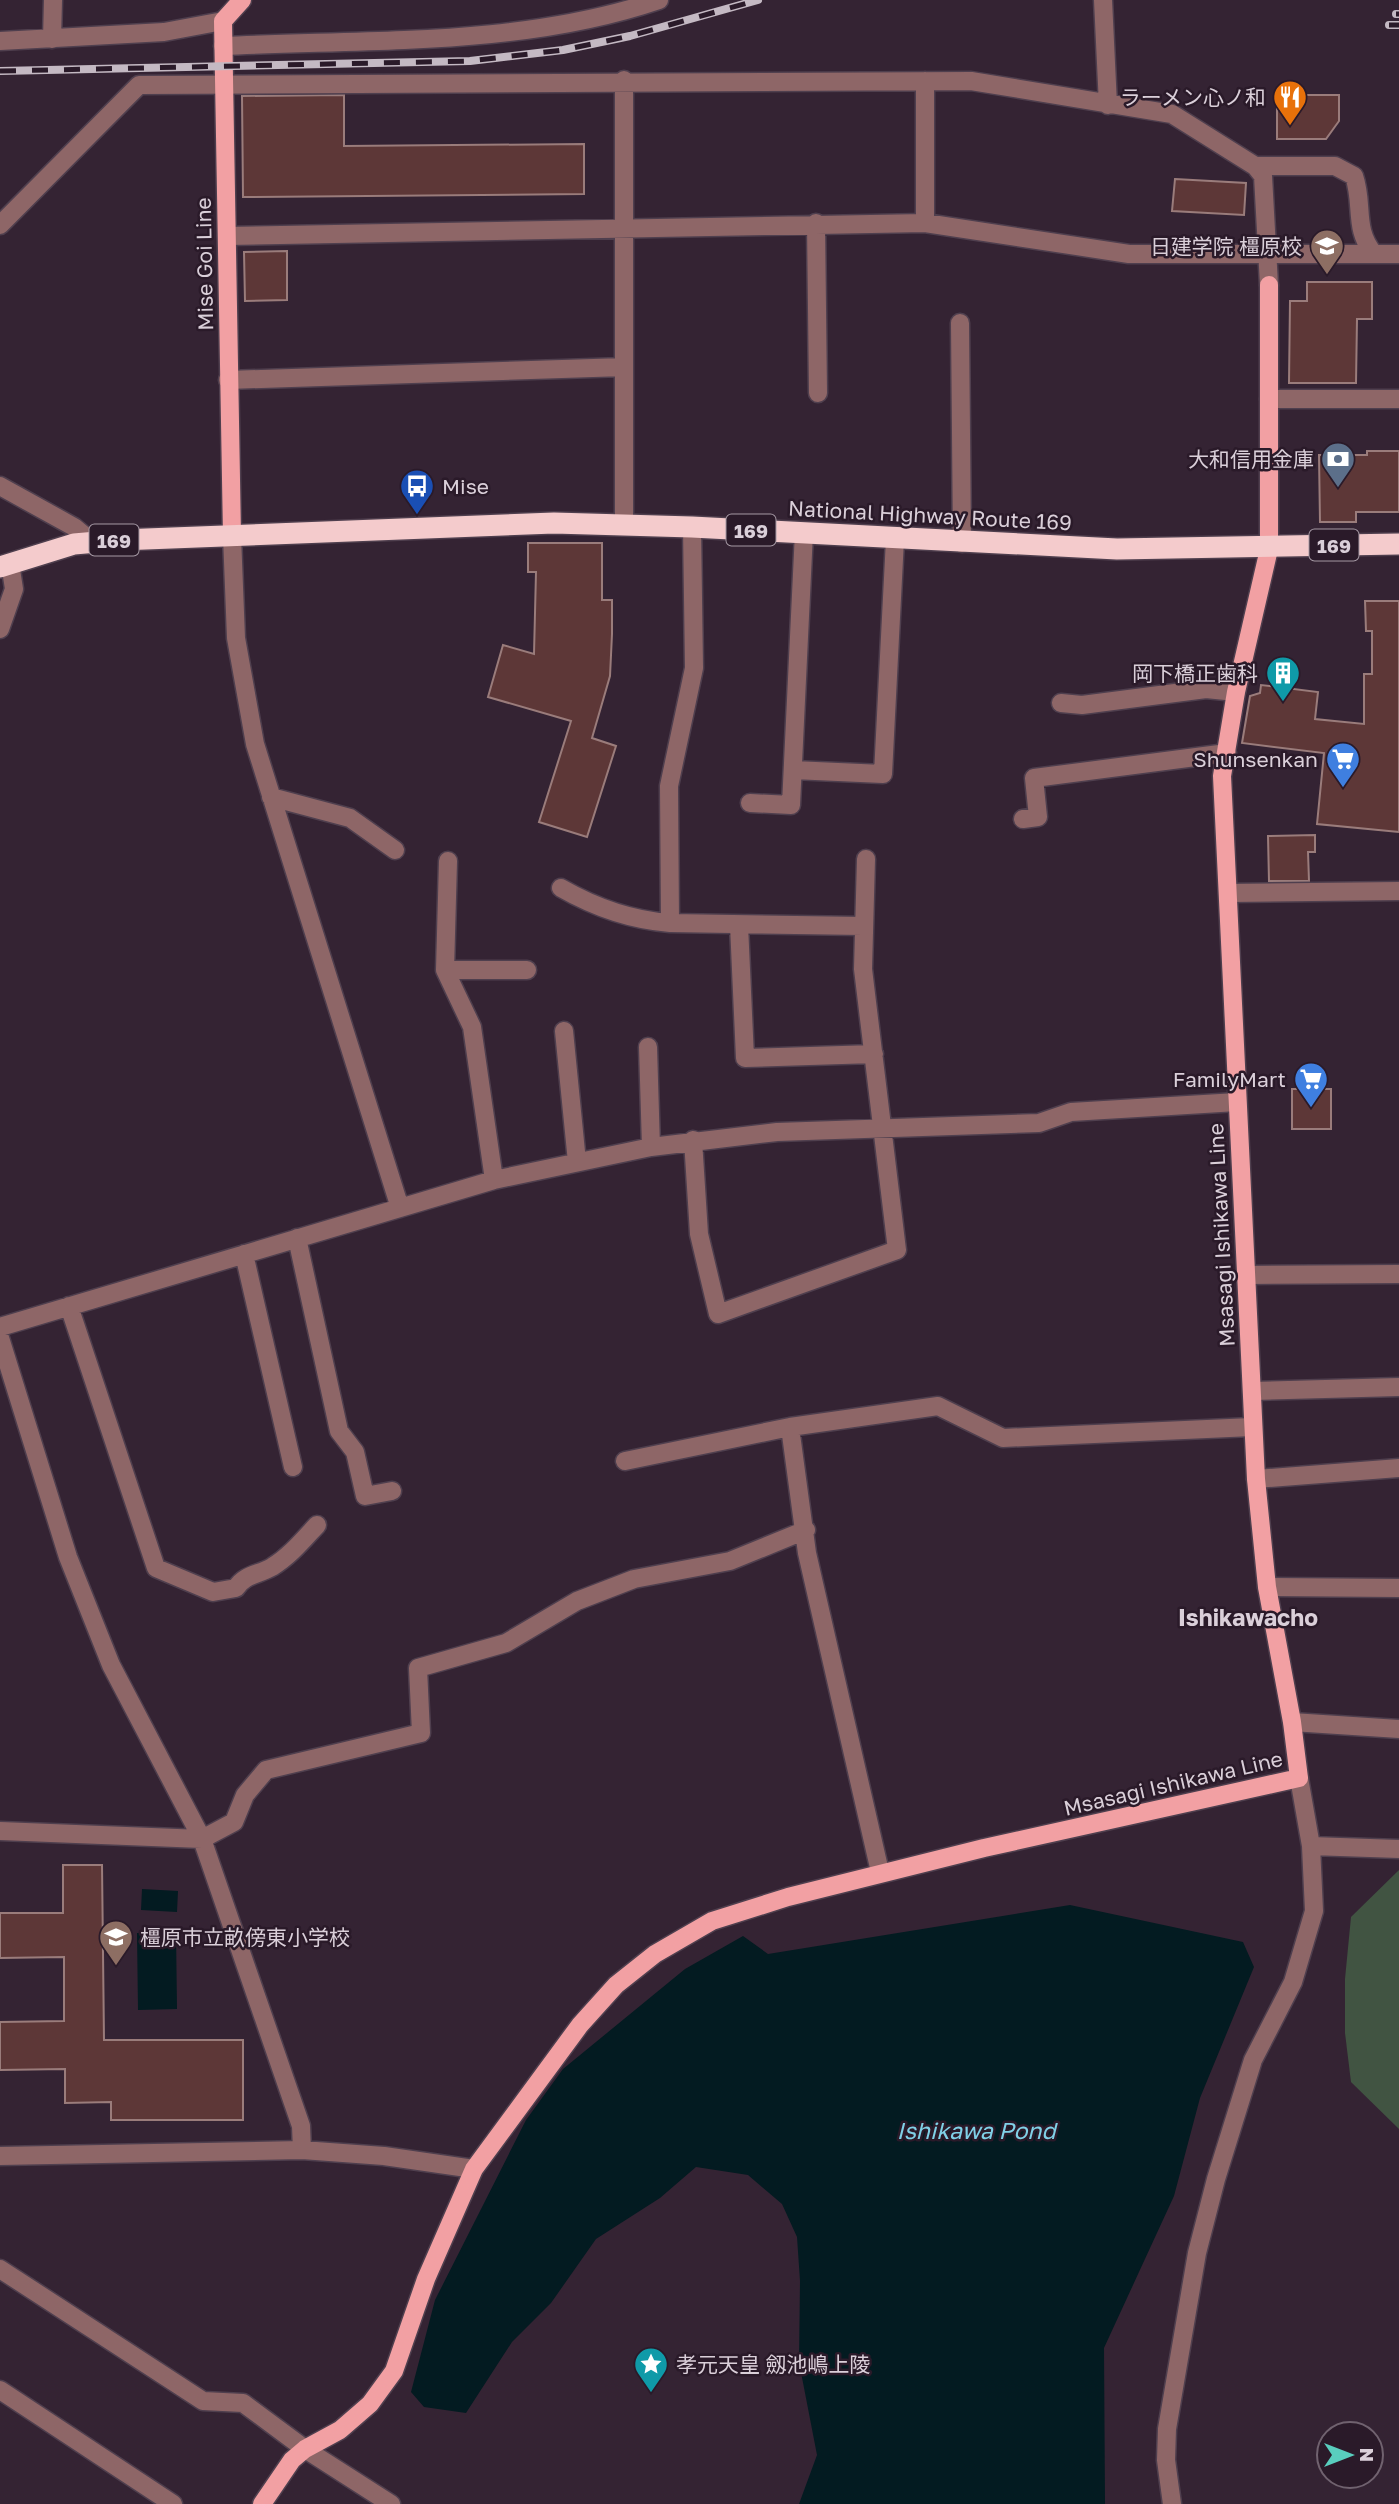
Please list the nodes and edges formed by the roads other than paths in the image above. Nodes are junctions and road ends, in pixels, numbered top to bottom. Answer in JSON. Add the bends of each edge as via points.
{"nodes":[{"id":1,"x":53,"y":0,"type":"edge"},
{"id":2,"x":242,"y":0,"type":"edge"},
{"id":3,"x":659,"y":0,"type":"edge"},
{"id":4,"x":1104,"y":0,"type":"edge"},
{"id":5,"x":614,"y":7,"type":"edge"},
{"id":6,"x":223,"y":21,"type":"junction"},
{"id":7,"x":52,"y":39,"type":"junction"},
{"id":8,"x":0,"y":41,"type":"edge"},
{"id":9,"x":223,"y":46,"type":"junction"},
{"id":10,"x":624,"y":80,"type":"junction"},
{"id":11,"x":925,"y":81,"type":"junction"},
{"id":12,"x":223,"y":85,"type":"junction"},
{"id":13,"x":1108,"y":105,"type":"junction"},
{"id":14,"x":1255,"y":166,"type":"junction"},
{"id":15,"x":1297,"y":167,"type":"junction"},
{"id":16,"x":1266,"y":199,"type":"junction"},
{"id":17,"x":816,"y":223,"type":"junction"},
{"id":18,"x":925,"y":223,"type":"junction"},
{"id":19,"x":0,"y":225,"type":"edge"},
{"id":20,"x":623,"y":226,"type":"junction"},
{"id":21,"x":227,"y":236,"type":"junction"},
{"id":22,"x":1374,"y":254,"type":"junction"},
{"id":23,"x":1399,"y":254,"type":"edge"},
{"id":24,"x":1267,"y":255,"type":"junction"},
{"id":25,"x":1297,"y":255,"type":"junction"},
{"id":26,"x":1269,"y":285,"type":"junction"},
{"id":27,"x":960,"y":323,"type":"dead end"},
{"id":28,"x":624,"y":367,"type":"junction"},
{"id":29,"x":228,"y":380,"type":"junction"},
{"id":30,"x":817,"y":393,"type":"dead end"},
{"id":31,"x":1269,"y":399,"type":"junction"},
{"id":32,"x":1399,"y":399,"type":"edge"},
{"id":33,"x":0,"y":486,"type":"edge"},
{"id":34,"x":624,"y":524,"type":"junction"},
{"id":35,"x":692,"y":527,"type":"junction"},
{"id":36,"x":804,"y":532,"type":"junction"},
{"id":37,"x":232,"y":536,"type":"junction"},
{"id":38,"x":895,"y":539,"type":"junction"},
{"id":39,"x":92,"y":542,"type":"junction"},
{"id":40,"x":962,"y":543,"type":"junction"},
{"id":41,"x":1399,"y":544,"type":"edge"},
{"id":42,"x":1269,"y":549,"type":"junction"},
{"id":43,"x":5,"y":565,"type":"edge"},
{"id":44,"x":0,"y":629,"type":"edge"},
{"id":45,"x":1236,"y":692,"type":"junction"},
{"id":46,"x":1061,"y":703,"type":"dead end"},
{"id":47,"x":1227,"y":753,"type":"junction"},
{"id":48,"x":793,"y":770,"type":"junction"},
{"id":49,"x":271,"y":797,"type":"junction"},
{"id":50,"x":750,"y":803,"type":"dead end"},
{"id":51,"x":1023,"y":819,"type":"dead end"},
{"id":52,"x":395,"y":850,"type":"dead end"},
{"id":53,"x":866,"y":859,"type":"dead end"},
{"id":54,"x":448,"y":861,"type":"dead end"},
{"id":55,"x":561,"y":888,"type":"dead end"},
{"id":56,"x":1399,"y":891,"type":"edge"},
{"id":57,"x":1228,"y":893,"type":"junction"},
{"id":58,"x":670,"y":923,"type":"junction"},
{"id":59,"x":739,"y":925,"type":"junction"},
{"id":60,"x":863,"y":926,"type":"junction"},
{"id":61,"x":445,"y":970,"type":"junction"},
{"id":62,"x":527,"y":970,"type":"dead end"},
{"id":63,"x":564,"y":1031,"type":"dead end"},
{"id":64,"x":648,"y":1047,"type":"dead end"},
{"id":65,"x":874,"y":1054,"type":"junction"},
{"id":66,"x":1237,"y":1102,"type":"junction"},
{"id":67,"x":880,"y":1130,"type":"junction"},
{"id":68,"x":693,"y":1140,"type":"junction"},
{"id":69,"x":651,"y":1147,"type":"junction"},
{"id":70,"x":577,"y":1162,"type":"junction"},
{"id":71,"x":494,"y":1181,"type":"junction"},
{"id":72,"x":400,"y":1208,"type":"junction"},
{"id":73,"x":297,"y":1238,"type":"junction"},
{"id":74,"x":244,"y":1254,"type":"junction"},
{"id":75,"x":1399,"y":1274,"type":"edge"},
{"id":76,"x":1246,"y":1275,"type":"junction"},
{"id":77,"x":69,"y":1306,"type":"junction"},
{"id":78,"x":0,"y":1327,"type":"edge"},
{"id":79,"x":0,"y":1338,"type":"edge"},
{"id":80,"x":1399,"y":1387,"type":"edge"},
{"id":81,"x":1252,"y":1391,"type":"junction"},
{"id":82,"x":790,"y":1427,"type":"junction"},
{"id":83,"x":1252,"y":1427,"type":"junction"},
{"id":84,"x":625,"y":1461,"type":"dead end"},
{"id":85,"x":293,"y":1467,"type":"dead end"},
{"id":86,"x":1399,"y":1468,"type":"edge"},
{"id":87,"x":1256,"y":1479,"type":"junction"},
{"id":88,"x":392,"y":1491,"type":"dead end"},
{"id":89,"x":317,"y":1525,"type":"dead end"},
{"id":90,"x":806,"y":1530,"type":"junction"},
{"id":91,"x":1267,"y":1587,"type":"junction"},
{"id":92,"x":1399,"y":1588,"type":"edge"},
{"id":93,"x":1292,"y":1722,"type":"junction"},
{"id":94,"x":1399,"y":1729,"type":"edge"},
{"id":95,"x":1299,"y":1778,"type":"junction"},
{"id":96,"x":0,"y":1831,"type":"edge"},
{"id":97,"x":202,"y":1839,"type":"junction"},
{"id":98,"x":1311,"y":1846,"type":"junction"},
{"id":99,"x":1399,"y":1849,"type":"edge"},
{"id":100,"x":880,"y":1872,"type":"junction"},
{"id":101,"x":302,"y":2150,"type":"junction"},
{"id":102,"x":0,"y":2156,"type":"edge"},
{"id":103,"x":474,"y":2169,"type":"junction"},
{"id":104,"x":0,"y":2269,"type":"edge"},
{"id":105,"x":0,"y":2390,"type":"edge"},
{"id":106,"x":305,"y":2449,"type":"junction"},
{"id":107,"x":1166,"y":2460,"type":"junction"},
{"id":108,"x":173,"y":2504,"type":"edge"},
{"id":109,"x":262,"y":2504,"type":"edge"},
{"id":110,"x":391,"y":2504,"type":"edge"},
{"id":111,"x":1158,"y":2504,"type":"edge"},
{"id":112,"x":1172,"y":2504,"type":"edge"}],
"edges":[{"from":1,"to":7,"type":"street"},
{"from":2,"to":6,"type":"main road"},
{"from":3,"to":5,"type":"street"},
{"from":4,"to":13,"type":"street"},
{"from":5,"to":9,"type":"street","via":[[459,36]]},
{"from":6,"to":7,"type":"street","via":[[164,32]]},
{"from":6,"to":9,"type":"main road","name":"Mise Goi Line"},
{"from":7,"to":8,"type":"street"},
{"from":9,"to":12,"type":"main road","name":"Mise Goi Line"},
{"from":10,"to":11,"type":"street"},
{"from":10,"to":12,"type":"street"},
{"from":10,"to":20,"type":"street"},
{"from":11,"to":13,"type":"street","via":[[971,81]]},
{"from":11,"to":18,"type":"street"},
{"from":12,"to":19,"type":"street","via":[[139,85]]},
{"from":12,"to":21,"type":"main road","name":"Mise Goi Line"},
{"from":13,"to":14,"type":"street","via":[[1187,120]]},
{"from":14,"to":15,"type":"street"},
{"from":14,"to":16,"type":"street","via":[[1263,176]]},
{"from":15,"to":16,"type":"street","via":[[1270,185]]},
{"from":15,"to":22,"type":"street","via":[[1335,166],[1354,176],[1363,242]]},
{"from":16,"to":24,"type":"street"},
{"from":17,"to":18,"type":"street"},
{"from":17,"to":20,"type":"street"},
{"from":17,"to":30,"type":"street"},
{"from":18,"to":24,"type":"street","via":[[1129,254]]},
{"from":20,"to":21,"type":"street"},
{"from":20,"to":28,"type":"street"},
{"from":21,"to":29,"type":"main road","name":"Mise Goi Line"},
{"from":22,"to":23,"type":"street"},
{"from":22,"to":25,"type":"street"},
{"from":24,"to":25,"type":"street"},
{"from":24,"to":26,"type":"street"},
{"from":25,"to":26,"type":"street"},
{"from":26,"to":31,"type":"main road","name":"Msasagi Ishikawa Line"},
{"from":27,"to":40,"type":"street"},
{"from":28,"to":29,"type":"street"},
{"from":28,"to":34,"type":"street"},
{"from":29,"to":37,"type":"main road","name":"Mise Goi Line"},
{"from":31,"to":32,"type":"street"},
{"from":31,"to":42,"type":"main road","name":"Msasagi Ishikawa Line"},
{"from":33,"to":39,"type":"street"},
{"from":34,"to":35,"type":"highway","name":"National Highway Route 169","number":"169"},
{"from":34,"to":37,"type":"highway","name":"National Highway Route 169","number":"169"},
{"from":35,"to":36,"type":"highway","name":"National Highway Route 169","number":"169"},
{"from":35,"to":58,"type":"street","via":[[694,668],[669,786]]},
{"from":36,"to":38,"type":"highway","name":"National Highway Route 169","number":"169"},
{"from":36,"to":48,"type":"street"},
{"from":37,"to":39,"type":"highway","name":"National Highway Route 169","number":"169"},
{"from":37,"to":49,"type":"street","via":[[239,670]]},
{"from":38,"to":40,"type":"highway","name":"National Highway Route 169","number":"169"},
{"from":38,"to":48,"type":"street","via":[[883,774]]},
{"from":39,"to":43,"type":"highway","name":"National Highway Route 169","number":"169"},
{"from":40,"to":42,"type":"highway","name":"National Highway Route 169","number":"169"},
{"from":41,"to":42,"type":"highway","name":"National Highway Route 169","number":"169"},
{"from":42,"to":45,"type":"main road","name":"Msasagi Ishikawa Line"},
{"from":43,"to":44,"type":"street","via":[[14,589]]},
{"from":45,"to":46,"type":"street","via":[[1206,689],[1082,705]]},
{"from":45,"to":47,"type":"main road","name":"Msasagi Ishikawa Line"},
{"from":47,"to":51,"type":"street","via":[[1034,778],[1038,817]]},
{"from":47,"to":57,"type":"main road","name":"Msasagi Ishikawa Line","via":[[1222,776]]},
{"from":48,"to":50,"type":"street","via":[[791,805]]},
{"from":49,"to":52,"type":"street","via":[[350,818]]},
{"from":49,"to":72,"type":"street"},
{"from":53,"to":60,"type":"street"},
{"from":54,"to":61,"type":"street"},
{"from":55,"to":58,"type":"street","via":[[590,905]]},
{"from":56,"to":57,"type":"street"},
{"from":57,"to":66,"type":"main road","name":"Msasagi Ishikawa Line"},
{"from":58,"to":59,"type":"street"},
{"from":59,"to":60,"type":"street"},
{"from":59,"to":65,"type":"street","via":[[745,1058]]},
{"from":60,"to":65,"type":"street","via":[[863,969]]},
{"from":61,"to":62,"type":"street"},
{"from":61,"to":71,"type":"street","via":[[472,1027]]},
{"from":63,"to":70,"type":"street"},
{"from":64,"to":69,"type":"street"},
{"from":65,"to":67,"type":"street"},
{"from":66,"to":67,"type":"street","via":[[1071,1112],[1039,1123]]},
{"from":66,"to":76,"type":"main road","name":"Msasagi Ishikawa Line"},
{"from":67,"to":68,"type":"street","via":[[777,1132]]},
{"from":67,"to":68,"type":"street","via":[[897,1250],[718,1314],[699,1234]]},
{"from":68,"to":69,"type":"street"},
{"from":69,"to":70,"type":"street"},
{"from":70,"to":71,"type":"street"},
{"from":71,"to":72,"type":"street"},
{"from":72,"to":73,"type":"street"},
{"from":73,"to":74,"type":"street"},
{"from":73,"to":88,"type":"street","via":[[339,1431],[355,1452],[365,1496]]},
{"from":74,"to":77,"type":"street"},
{"from":74,"to":85,"type":"street"},
{"from":75,"to":76,"type":"street"},
{"from":76,"to":81,"type":"main road","name":"Msasagi Ishikawa Line"},
{"from":77,"to":78,"type":"street"},
{"from":77,"to":89,"type":"street","via":[[156,1568],[213,1592],[236,1588],[242,1578],[271,1568],[293,1552]]},
{"from":79,"to":97,"type":"street","via":[[68,1557],[111,1665]]},
{"from":80,"to":81,"type":"street"},
{"from":81,"to":83,"type":"main road","name":"Msasagi Ishikawa Line"},
{"from":82,"to":83,"type":"street","via":[[938,1406],[1003,1437]]},
{"from":82,"to":84,"type":"street"},
{"from":82,"to":90,"type":"street"},
{"from":83,"to":87,"type":"main road","name":"Msasagi Ishikawa Line"},
{"from":86,"to":87,"type":"street"},
{"from":87,"to":91,"type":"main road","name":"Msasagi Ishikawa Line"},
{"from":90,"to":97,"type":"street","via":[[730,1561],[634,1579],[577,1601],[506,1643],[418,1668],[421,1733],[266,1769],[245,1795],[234,1822]]},
{"from":90,"to":100,"type":"street","via":[[807,1553]]},
{"from":91,"to":92,"type":"street"},
{"from":91,"to":93,"type":"main road","name":"Msasagi Ishikawa Line"},
{"from":93,"to":94,"type":"street"},
{"from":93,"to":95,"type":"main road","name":"Msasagi Ishikawa Line"},
{"from":95,"to":98,"type":"street"},
{"from":95,"to":100,"type":"main road","name":"Msasagi Ishikawa Line"},
{"from":96,"to":97,"type":"street"},
{"from":97,"to":101,"type":"street","via":[[301,2126]]},
{"from":98,"to":99,"type":"street"},
{"from":98,"to":107,"type":"street","via":[[1314,1911],[1293,1982],[1253,2060],[1216,2179],[1197,2253],[1167,2429]]},
{"from":100,"to":103,"type":"main road","name":"Msasagi Ishikawa Line","via":[[712,1921],[655,1954],[616,1985],[580,2025]]},
{"from":101,"to":102,"type":"street"},
{"from":101,"to":103,"type":"street"},
{"from":103,"to":106,"type":"main road","name":"Msasagi Ishikawa Line","via":[[426,2279],[394,2371],[370,2404],[340,2430]]},
{"from":104,"to":106,"type":"street","via":[[204,2401],[243,2403]]},
{"from":105,"to":108,"type":"street"},
{"from":106,"to":109,"type":"main road","name":"Msasagi Ishikawa Line"},
{"from":106,"to":110,"type":"street"},
{"from":107,"to":111,"type":"street"},
{"from":107,"to":112,"type":"street"}]}
